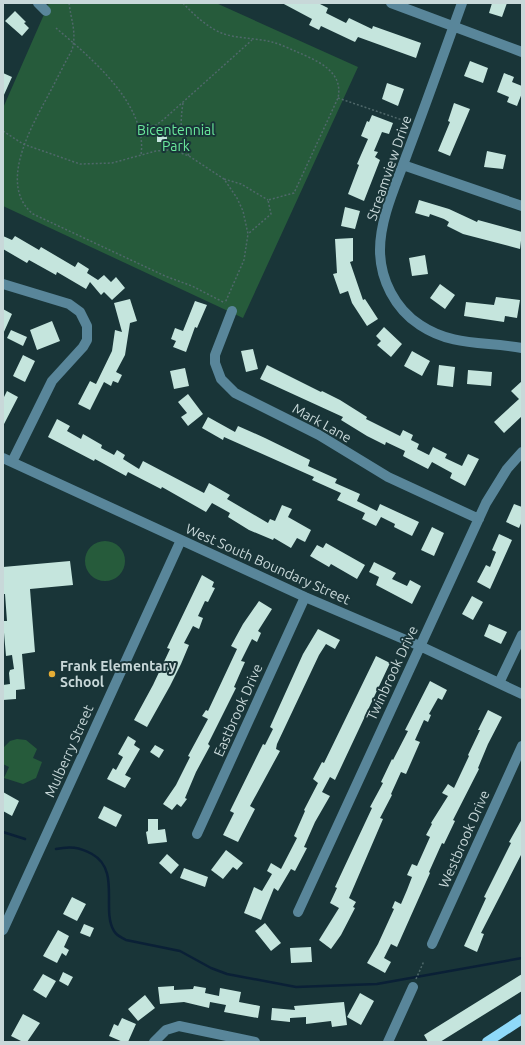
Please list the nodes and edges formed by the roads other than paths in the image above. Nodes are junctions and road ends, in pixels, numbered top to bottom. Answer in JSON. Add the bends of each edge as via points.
{"nodes":[{"id":1,"x":38,"y":3,"type":"edge"},
{"id":2,"x":391,"y":3,"type":"edge"},
{"id":3,"x":462,"y":3,"type":"edge"},
{"id":4,"x":46,"y":10,"type":"dead end"},
{"id":5,"x":454,"y":27,"type":"junction"},
{"id":6,"x":522,"y":52,"type":"edge"},
{"id":7,"x":403,"y":165,"type":"junction"},
{"id":8,"x":522,"y":206,"type":"edge"},
{"id":9,"x":3,"y":284,"type":"edge"},
{"id":10,"x":228,"y":309,"type":"road end"},
{"id":11,"x":522,"y":348,"type":"edge"},
{"id":12,"x":522,"y":452,"type":"edge"},
{"id":13,"x":8,"y":460,"type":"edge"},
{"id":14,"x":478,"y":519,"type":"junction"},
{"id":15,"x":181,"y":540,"type":"junction"},
{"id":16,"x":304,"y":597,"type":"junction"},
{"id":17,"x":522,"y":635,"type":"edge"},
{"id":18,"x":420,"y":646,"type":"junction"},
{"id":19,"x":499,"y":683,"type":"junction"},
{"id":20,"x":522,"y":694,"type":"edge"},
{"id":21,"x":522,"y":746,"type":"edge"},
{"id":22,"x":197,"y":834,"type":"dead end"},
{"id":23,"x":298,"y":912,"type":"dead end"},
{"id":24,"x":3,"y":930,"type":"edge"},
{"id":25,"x":432,"y":944,"type":"dead end"},
{"id":26,"x":413,"y":987,"type":"road end"},
{"id":27,"x":522,"y":1019,"type":"edge"},
{"id":28,"x":154,"y":1042,"type":"edge"},
{"id":29,"x":255,"y":1042,"type":"edge"},
{"id":30,"x":388,"y":1042,"type":"edge"},
{"id":31,"x":487,"y":1042,"type":"edge"}],
"edges":[{"from":1,"to":4,"type":"street"},
{"from":2,"to":5,"type":"street"},
{"from":3,"to":5,"type":"street","name":"Streamview Drive"},
{"from":5,"to":6,"type":"street"},
{"from":5,"to":7,"type":"street","name":"Streamview Drive"},
{"from":7,"to":8,"type":"street"},
{"from":7,"to":11,"type":"street","name":"Streamview Drive","via":[[383,223],[380,249],[383,276],[395,298],[410,318],[443,338]]},
{"from":9,"to":13,"type":"street","via":[[69,304],[80,312],[88,326],[83,347],[52,381]]},
{"from":10,"to":14,"type":"street","name":"Mark Lane","via":[[215,356],[221,379],[230,389],[246,400],[319,435],[388,477]]},
{"from":12,"to":14,"type":"street","name":"Twinbrook Drive","via":[[496,485]]},
{"from":13,"to":15,"type":"street","name":"West South Boundary Street"},
{"from":14,"to":18,"type":"street","name":"Twinbrook Drive"},
{"from":15,"to":16,"type":"street","name":"West South Boundary Street"},
{"from":15,"to":24,"type":"street","name":"Mulberry Street"},
{"from":16,"to":18,"type":"street","name":"West South Boundary Street"},
{"from":16,"to":22,"type":"street","name":"Eastbrook Drive"},
{"from":17,"to":19,"type":"street"},
{"from":18,"to":19,"type":"street","name":"West South Boundary Street"},
{"from":18,"to":23,"type":"street","name":"Twinbrook Drive"},
{"from":19,"to":20,"type":"street","name":"West South Boundary Street"},
{"from":21,"to":25,"type":"street","name":"Westbrook Drive"},
{"from":26,"to":30,"type":"street"},
{"from":27,"to":31,"type":"main road"},
{"from":28,"to":29,"type":"street","via":[[166,1030],[179,1026]]}]}
